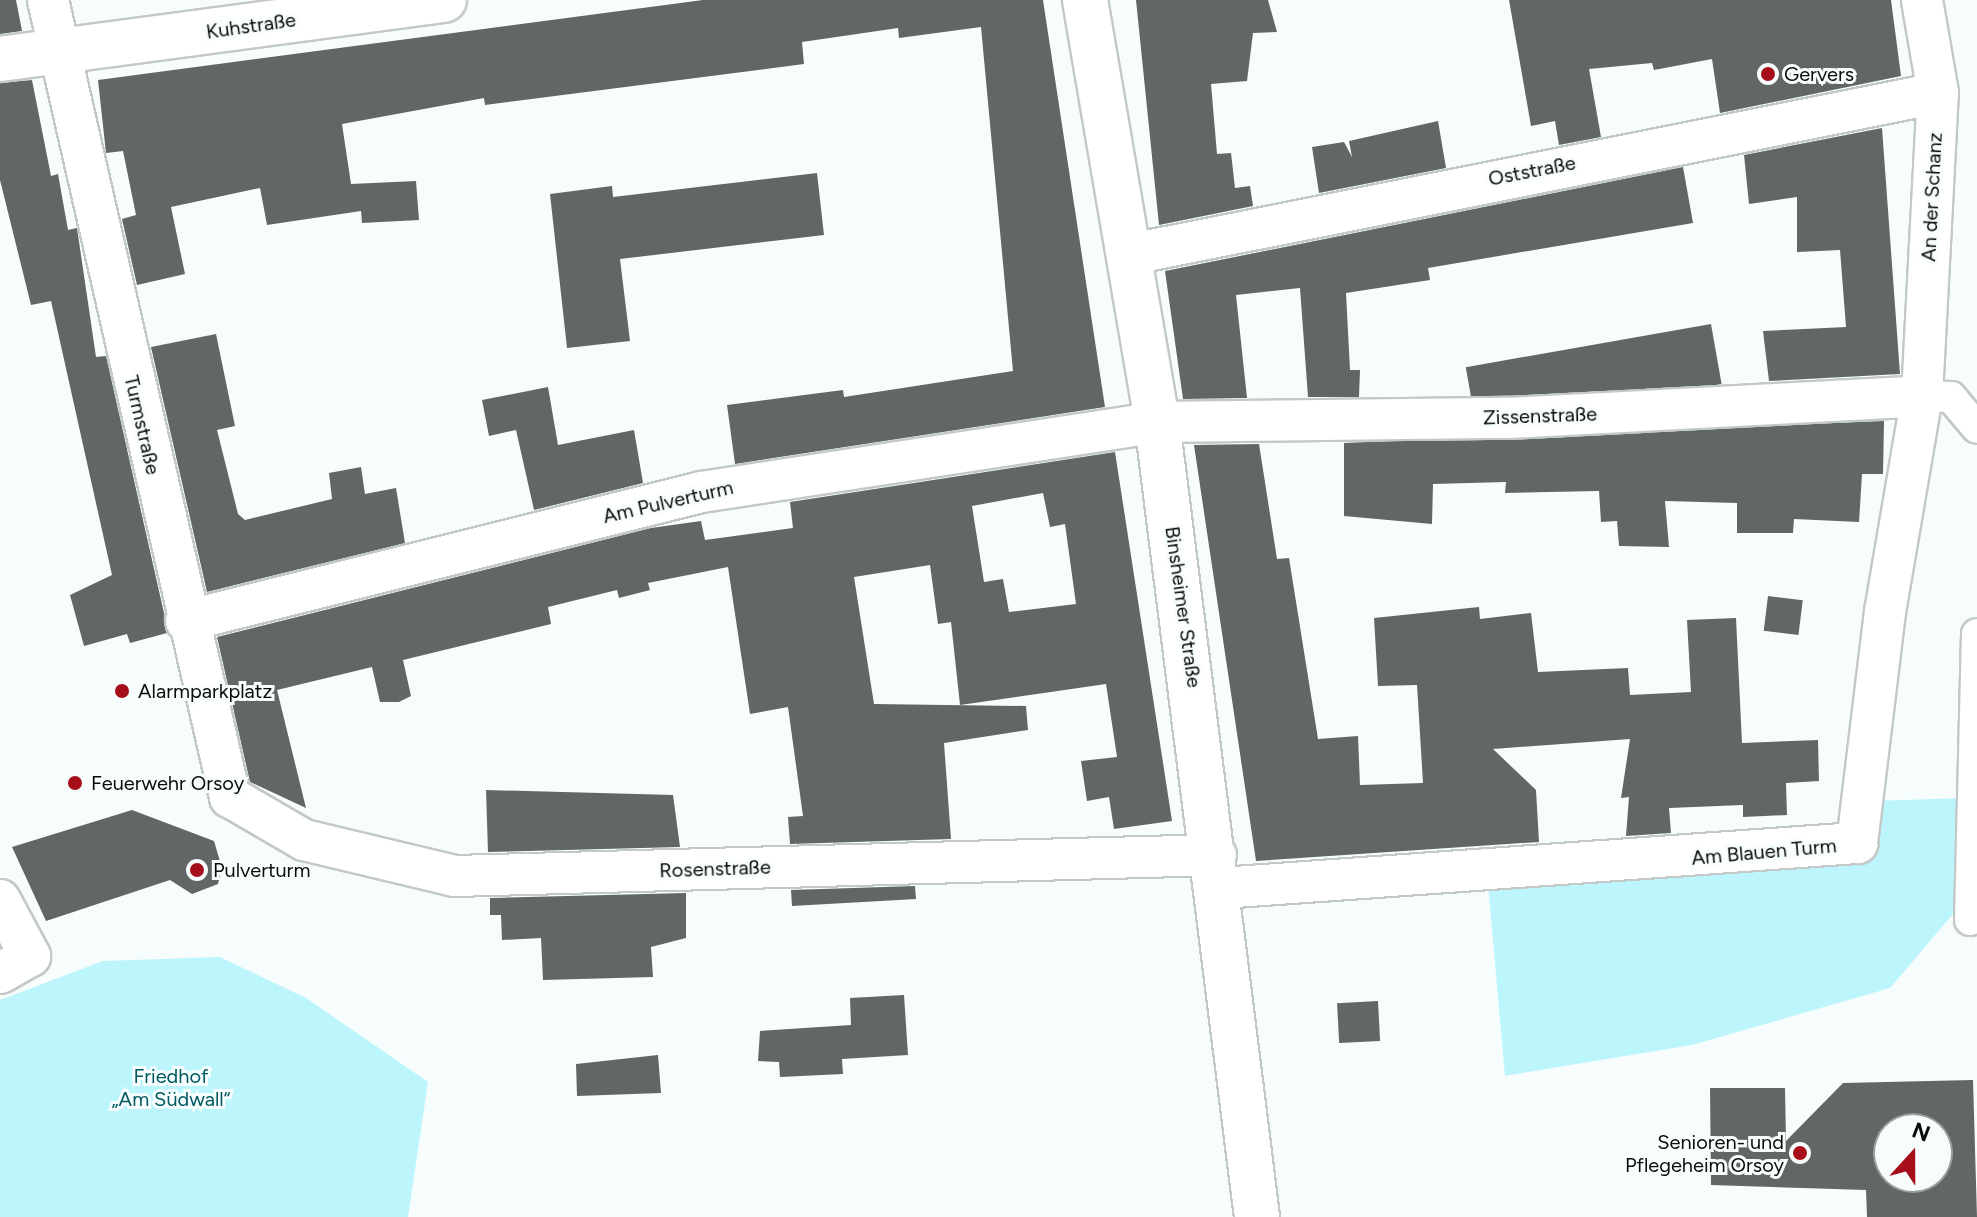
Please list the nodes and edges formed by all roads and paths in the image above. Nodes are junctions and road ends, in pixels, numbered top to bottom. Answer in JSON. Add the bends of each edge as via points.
{"nodes":[{"id":1,"x":48,"y":0,"type":"edge"},
{"id":2,"x":444,"y":0,"type":"edge"},
{"id":3,"x":1085,"y":0,"type":"edge"},
{"id":4,"x":1922,"y":0,"type":"edge"},
{"id":5,"x":58,"y":52,"type":"junction"},
{"id":6,"x":0,"y":59,"type":"edge"},
{"id":7,"x":1938,"y":93,"type":"junction"},
{"id":8,"x":1127,"y":255,"type":"junction"},
{"id":9,"x":1922,"y":396,"type":"junction"},
{"id":10,"x":1157,"y":422,"type":"junction"},
{"id":11,"x":1977,"y":428,"type":"edge"},
{"id":12,"x":186,"y":621,"type":"junction"},
{"id":13,"x":1977,"y":634,"type":"edge"},
{"id":14,"x":230,"y":797,"type":"joint"},
{"id":15,"x":1218,"y":872,"type":"junction"},
{"id":16,"x":0,"y":900,"type":"edge"},
{"id":17,"x":1970,"y":920,"type":"dead end"},
{"id":18,"x":15,"y":965,"type":"edge"},
{"id":19,"x":1257,"y":1217,"type":"edge"}],
"edges":[{"from":1,"to":5,"type":"street","name":"Turmstraße"},
{"from":2,"to":5,"type":"main road","name":"Kuhstraße"},
{"from":3,"to":8,"type":"main road","name":"Binsheimer Straße"},
{"from":4,"to":7,"type":"street","name":"An der Schanz"},
{"from":5,"to":6,"type":"main road","name":"Kuhstraße"},
{"from":5,"to":12,"type":"street","name":"Turmstraße"},
{"from":7,"to":8,"type":"street","name":"Oststraße"},
{"from":7,"to":9,"type":"street","name":"An der Schanz"},
{"from":8,"to":10,"type":"main road","name":"Binsheimer Straße"},
{"from":9,"to":10,"type":"street","name":"Zissenstraße","via":[[1509,418]]},
{"from":9,"to":11,"type":"street","via":[[1951,397]]},
{"from":9,"to":15,"type":"street","name":"Am Blauen Turm","via":[[1885,612],[1857,843]]},
{"from":10,"to":12,"type":"street","name":"Am Pulverturm","via":[[702,492]]},
{"from":10,"to":15,"type":"main road","name":"Binsheimer Straße"},
{"from":12,"to":14,"type":"street","name":"Turmstraße"},
{"from":13,"to":17,"type":"street"},
{"from":14,"to":15,"type":"street","name":"Rosenstraße","via":[[304,840],[455,876]]},
{"from":15,"to":19,"type":"main road","name":"Binsheimer Straße","via":[[1226,1010]]},
{"from":16,"to":18,"type":"street"}]}
